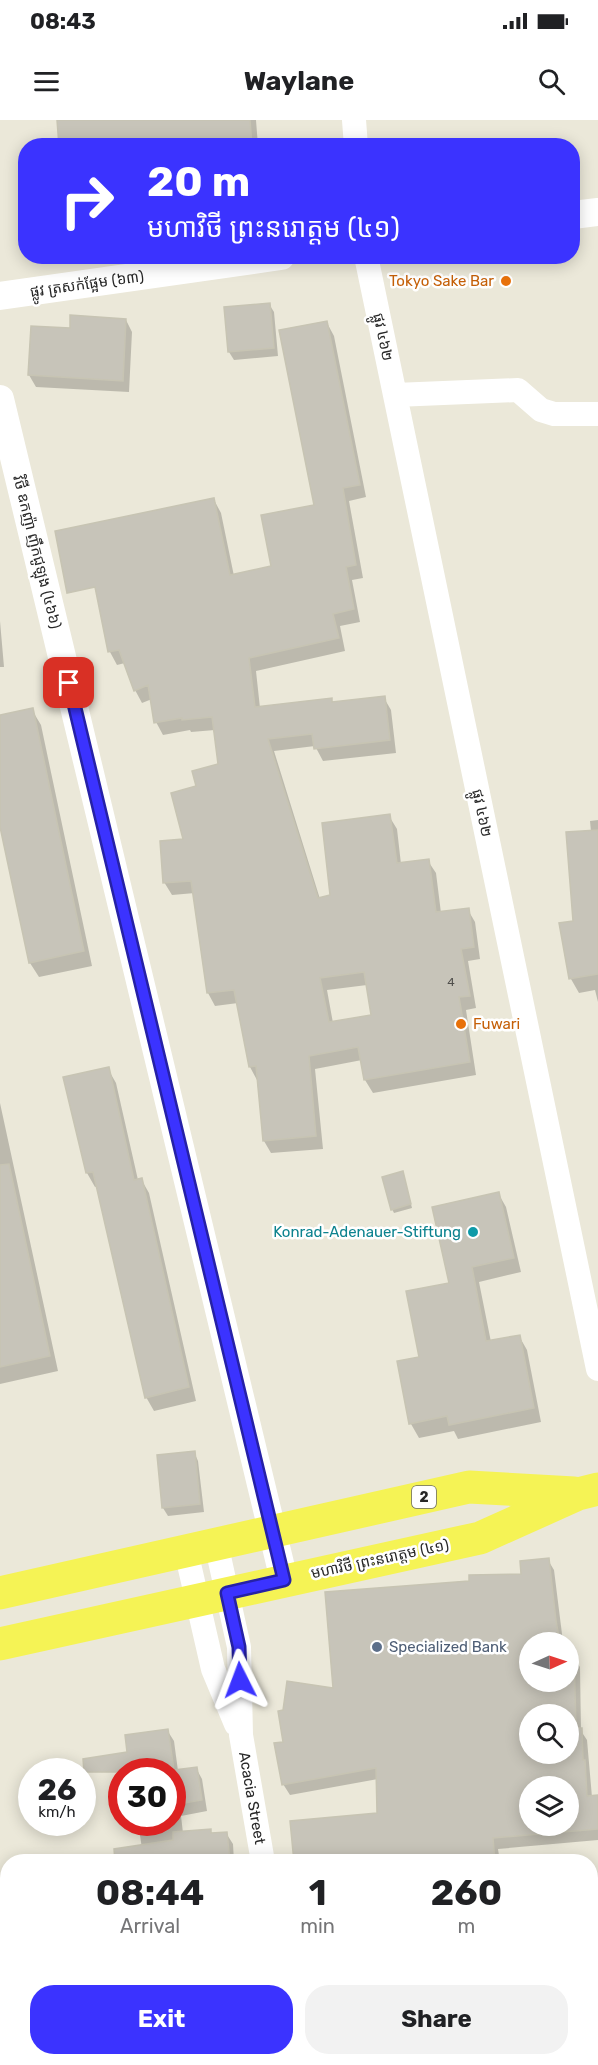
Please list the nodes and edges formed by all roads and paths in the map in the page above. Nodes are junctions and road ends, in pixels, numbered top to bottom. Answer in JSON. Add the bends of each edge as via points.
{"nodes":[{"id":1,"x":354,"y":120,"type":"edge"},
{"id":2,"x":355,"y":138,"type":"edge"},
{"id":3,"x":598,"y":212,"type":"edge"},
{"id":4,"x":580,"y":214,"type":"edge"},
{"id":5,"x":224,"y":264,"type":"edge"},
{"id":6,"x":368,"y":264,"type":"edge"},
{"id":7,"x":0,"y":296,"type":"edge"},
{"id":8,"x":395,"y":395,"type":"junction"},
{"id":9,"x":0,"y":399,"type":"edge"},
{"id":10,"x":598,"y":414,"type":"edge"},
{"id":11,"x":598,"y":1369,"type":"edge"},
{"id":12,"x":588,"y":1491,"type":"edge"},
{"id":13,"x":273,"y":1531,"type":"junction"},
{"id":14,"x":201,"y":1547,"type":"junction"},
{"id":15,"x":284,"y":1580,"type":"junction"},
{"id":16,"x":0,"y":1593,"type":"edge"},
{"id":17,"x":212,"y":1596,"type":"junction"},
{"id":18,"x":0,"y":1644,"type":"edge"},
{"id":19,"x":241,"y":1735,"type":"junction"},
{"id":20,"x":262,"y":1854,"type":"edge"}],
"edges":[{"from":1,"to":2,"type":"street"},
{"from":3,"to":4,"type":"street"},
{"from":5,"to":7,"type":"street","name":"ផ្លូវ ត្រសក់ផ្អែម (៦៣)"},
{"from":6,"to":8,"type":"street","name":"ផ្លូវ ៤៦២"},
{"from":8,"to":10,"type":"street","via":[[518,390],[541,410],[554,414]]},
{"from":8,"to":11,"type":"street","name":"ផ្លូវ ៤៦២"},
{"from":9,"to":13,"type":"street","name":"វិថី ឧកញ៉ា ញឹកជូឡុង (៤៦៦)"},
{"from":12,"to":13,"type":"main road","name":"មហាវិថី ព្រះនរោត្តម (៤១)","number":"2","via":[[469,1487]]},
{"from":12,"to":15,"type":"main road","name":"មហាវិថី ព្រះនរោត្តម (៤១)","number":"2","via":[[480,1538]]},
{"from":13,"to":14,"type":"main road","name":"មហាវិថី ព្រះនរោត្តម (៤១)","number":"2"},
{"from":13,"to":15,"type":"street","name":"វិថី ឧកញ៉ា ញឹកជូឡុង (៤៦៦)"},
{"from":14,"to":16,"type":"main road","name":"មហាវិថី ព្រះនរោត្តម (៤១)","number":"2"},
{"from":14,"to":17,"type":"street"},
{"from":15,"to":17,"type":"main road","name":"មហាវិថី ព្រះនរោត្តម (៤១)","number":"2"},
{"from":17,"to":18,"type":"main road","name":"មហាវិថី ព្រះនរោត្តម (៤១)","number":"2"},
{"from":17,"to":19,"type":"street","name":"Acacia Street","via":[[213,1669]]},
{"from":17,"to":19,"type":"street","name":"Acacia Street","via":[[240,1661]]},
{"from":19,"to":20,"type":"street","name":"Acacia Street"}]}
